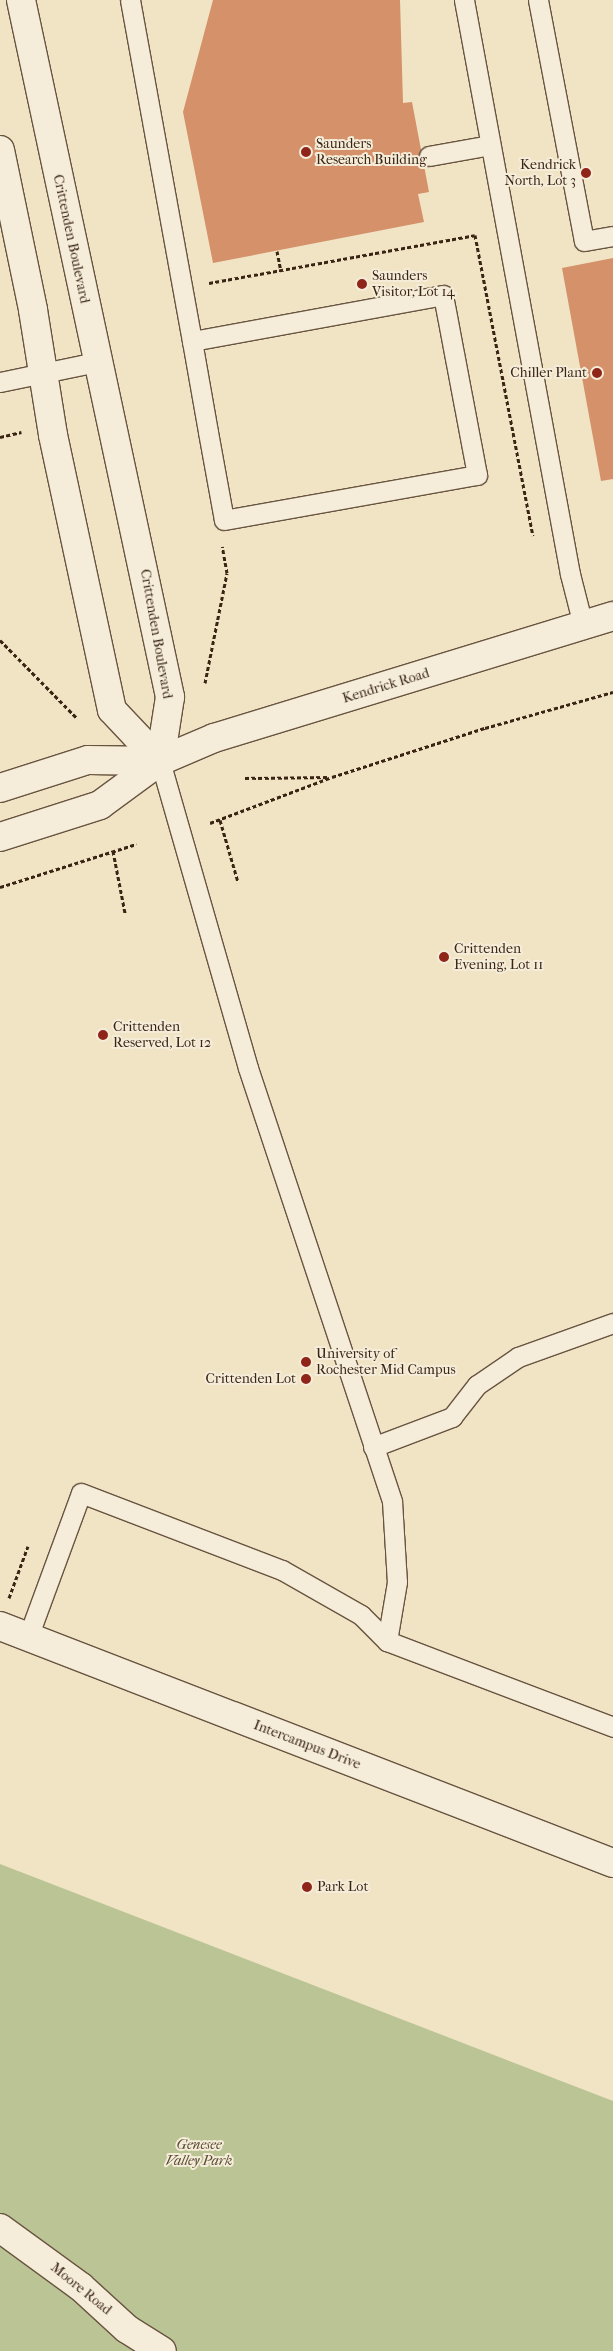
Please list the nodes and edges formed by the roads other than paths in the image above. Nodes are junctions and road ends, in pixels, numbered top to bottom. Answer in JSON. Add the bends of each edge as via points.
{"nodes":[{"id":1,"x":21,"y":0,"type":"edge"},
{"id":2,"x":130,"y":0,"type":"edge"},
{"id":3,"x":464,"y":0,"type":"edge"},
{"id":4,"x":538,"y":0,"type":"edge"},
{"id":5,"x":490,"y":145,"type":"junction"},
{"id":6,"x":0,"y":150,"type":"edge"},
{"id":7,"x":429,"y":156,"type":"dead end"},
{"id":8,"x":613,"y":236,"type":"edge"},
{"id":9,"x":192,"y":341,"type":"junction"},
{"id":10,"x":97,"y":362,"type":"junction"},
{"id":11,"x":43,"y":373,"type":"junction"},
{"id":12,"x":0,"y":382,"type":"edge"},
{"id":13,"x":613,"y":616,"type":"edge"},
{"id":14,"x":583,"y":625,"type":"junction"},
{"id":15,"x":160,"y":760,"type":"junction"},
{"id":16,"x":0,"y":788,"type":"edge"},
{"id":17,"x":0,"y":837,"type":"edge"},
{"id":18,"x":613,"y":1324,"type":"edge"},
{"id":19,"x":373,"y":1447,"type":"junction"},
{"id":20,"x":4,"y":1615,"type":"edge"},
{"id":21,"x":28,"y":1637,"type":"junction"},
{"id":22,"x":387,"y":1641,"type":"junction"},
{"id":23,"x":613,"y":1727,"type":"edge"},
{"id":24,"x":613,"y":1863,"type":"edge"},
{"id":25,"x":0,"y":2228,"type":"edge"},
{"id":26,"x":162,"y":2351,"type":"edge"}],
"edges":[{"from":1,"to":10,"type":"street","name":"Crittenden Boulevard"},
{"from":2,"to":9,"type":"lane"},
{"from":3,"to":5,"type":"lane"},
{"from":4,"to":8,"type":"lane","via":[[584,241]]},
{"from":5,"to":7,"type":"lane"},
{"from":5,"to":14,"type":"lane","via":[[570,574]]},
{"from":6,"to":11,"type":"street"},
{"from":9,"to":9,"type":"lane","via":[[224,520],[477,475],[443,295]]},
{"from":10,"to":11,"type":"lane"},
{"from":10,"to":15,"type":"street","name":"Crittenden Boulevard","via":[[170,698]]},
{"from":11,"to":12,"type":"lane"},
{"from":11,"to":15,"type":"street","via":[[112,710]]},
{"from":13,"to":14,"type":"street","name":"Kendrick Road"},
{"from":14,"to":15,"type":"street","name":"Kendrick Road","via":[[214,738]]},
{"from":15,"to":16,"type":"street","name":"Kendrick Road","via":[[88,760]]},
{"from":15,"to":17,"type":"street","name":"Kendrick Road","via":[[100,805]]},
{"from":15,"to":19,"type":"lane","via":[[248,1068]]},
{"from":18,"to":19,"type":"lane","via":[[518,1357],[478,1385],[452,1417]]},
{"from":19,"to":22,"type":"lane","via":[[392,1500],[397,1582]]},
{"from":20,"to":21,"type":"street","name":"Intercampus Drive"},
{"from":21,"to":22,"type":"lane","via":[[81,1493],[282,1570],[361,1615]]},
{"from":21,"to":24,"type":"street","name":"Intercampus Drive"},
{"from":22,"to":23,"type":"lane"},
{"from":25,"to":26,"type":"street","name":"Moore Road","via":[[81,2287],[127,2328]]}]}
